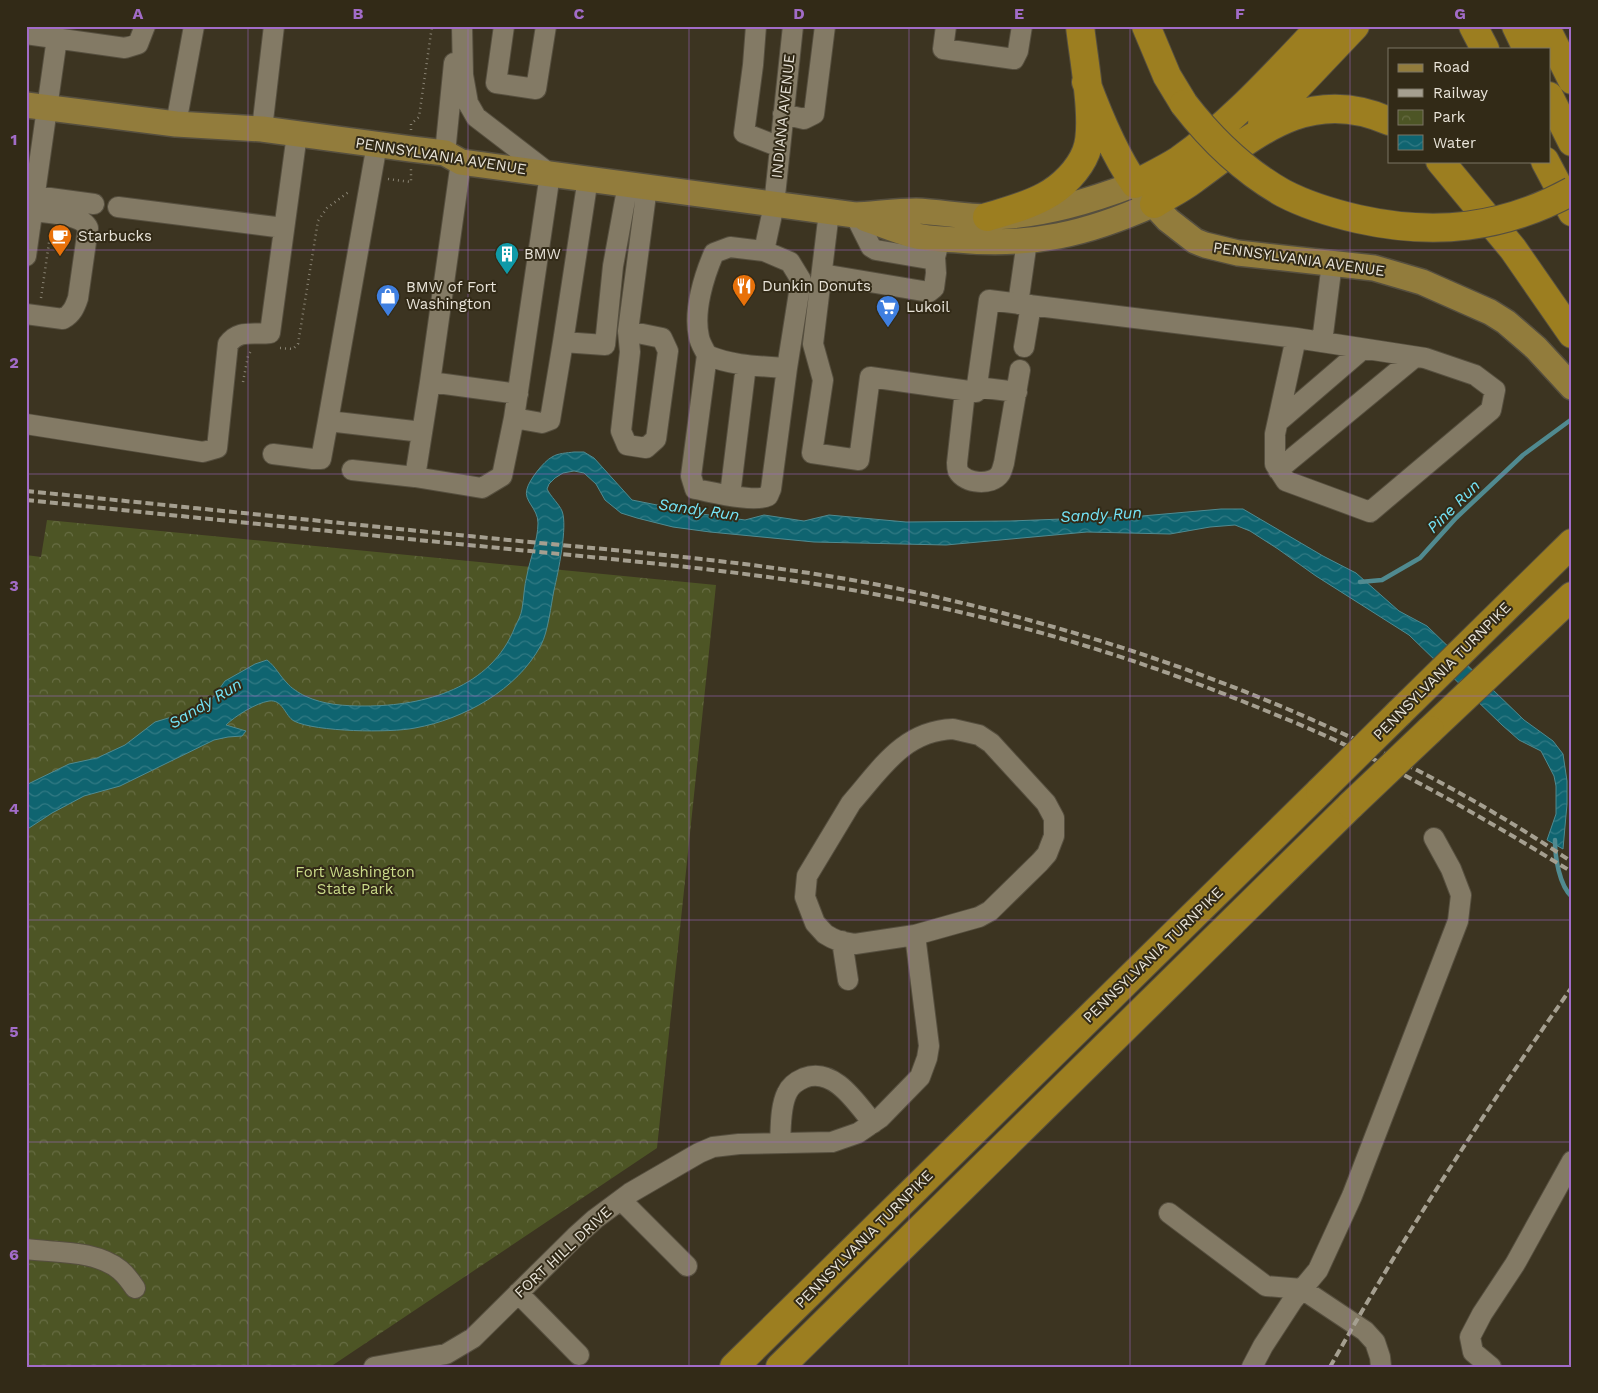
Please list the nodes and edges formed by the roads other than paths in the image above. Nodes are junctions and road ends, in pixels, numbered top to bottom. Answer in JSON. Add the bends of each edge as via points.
{"nodes":[{"id":1,"x":144,"y":26,"type":"edge"},
{"id":2,"x":194,"y":26,"type":"edge"},
{"id":3,"x":274,"y":26,"type":"edge"},
{"id":4,"x":458,"y":26,"type":"edge"},
{"id":5,"x":462,"y":26,"type":"edge"},
{"id":6,"x":504,"y":26,"type":"edge"},
{"id":7,"x":546,"y":26,"type":"edge"},
{"id":8,"x":756,"y":26,"type":"edge"},
{"id":9,"x":793,"y":26,"type":"edge"},
{"id":10,"x":825,"y":26,"type":"edge"},
{"id":11,"x":946,"y":26,"type":"edge"},
{"id":12,"x":1022,"y":26,"type":"edge"},
{"id":13,"x":1080,"y":26,"type":"edge"},
{"id":14,"x":1146,"y":26,"type":"edge"},
{"id":15,"x":1321,"y":26,"type":"edge"},
{"id":16,"x":1355,"y":26,"type":"edge"},
{"id":17,"x":1473,"y":26,"type":"edge"},
{"id":18,"x":1488,"y":26,"type":"edge"},
{"id":19,"x":1516,"y":26,"type":"edge"},
{"id":20,"x":1545,"y":26,"type":"edge"},
{"id":21,"x":26,"y":34,"type":"edge"},
{"id":22,"x":57,"y":38,"type":"junction"},
{"id":23,"x":1484,"y":48,"type":"edge"},
{"id":24,"x":1499,"y":48,"type":"edge"},
{"id":25,"x":1527,"y":48,"type":"edge"},
{"id":26,"x":1572,"y":80,"type":"edge"},
{"id":27,"x":1086,"y":82,"type":"junction"},
{"id":28,"x":1550,"y":98,"type":"edge"},
{"id":29,"x":37,"y":106,"type":"edge"},
{"id":30,"x":784,"y":114,"type":"junction"},
{"id":31,"x":1388,"y":121,"type":"edge"},
{"id":32,"x":176,"y":124,"type":"junction"},
{"id":33,"x":262,"y":129,"type":"junction"},
{"id":34,"x":297,"y":134,"type":"junction"},
{"id":35,"x":1572,"y":142,"type":"edge"},
{"id":36,"x":377,"y":144,"type":"junction"},
{"id":37,"x":780,"y":147,"type":"junction"},
{"id":38,"x":1235,"y":149,"type":"junction"},
{"id":39,"x":33,"y":154,"type":"edge"},
{"id":40,"x":453,"y":158,"type":"junction"},
{"id":41,"x":1550,"y":158,"type":"edge"},
{"id":42,"x":1441,"y":162,"type":"edge"},
{"id":43,"x":1546,"y":162,"type":"edge"},
{"id":44,"x":550,"y":174,"type":"junction"},
{"id":45,"x":588,"y":178,"type":"junction"},
{"id":46,"x":1135,"y":184,"type":"junction"},
{"id":47,"x":637,"y":186,"type":"junction"},
{"id":48,"x":1572,"y":191,"type":"edge"},
{"id":49,"x":34,"y":203,"type":"junction"},
{"id":50,"x":94,"y":204,"type":"dead end"},
{"id":51,"x":1154,"y":204,"type":"junction"},
{"id":52,"x":1572,"y":204,"type":"edge"},
{"id":53,"x":774,"y":205,"type":"junction"},
{"id":54,"x":118,"y":207,"type":"dead end"},
{"id":55,"x":829,"y":212,"type":"junction"},
{"id":56,"x":1572,"y":212,"type":"edge"},
{"id":57,"x":855,"y":215,"type":"junction"},
{"id":58,"x":987,"y":217,"type":"junction"},
{"id":59,"x":284,"y":228,"type":"junction"},
{"id":60,"x":1026,"y":241,"type":"junction"},
{"id":61,"x":937,"y":248,"type":"junction"},
{"id":62,"x":764,"y":251,"type":"junction"},
{"id":63,"x":26,"y":256,"type":"edge"},
{"id":64,"x":1332,"y":263,"type":"junction"},
{"id":65,"x":822,"y":274,"type":"junction"},
{"id":66,"x":1025,"y":304,"type":"junction"},
{"id":67,"x":33,"y":309,"type":"edge"},
{"id":68,"x":628,"y":331,"type":"junction"},
{"id":69,"x":1572,"y":334,"type":"edge"},
{"id":70,"x":1296,"y":338,"type":"junction"},
{"id":71,"x":563,"y":342,"type":"junction"},
{"id":72,"x":1322,"y":342,"type":"junction"},
{"id":73,"x":1024,"y":347,"type":"dead end"},
{"id":74,"x":1363,"y":349,"type":"junction"},
{"id":75,"x":707,"y":354,"type":"junction"},
{"id":76,"x":1415,"y":357,"type":"junction"},
{"id":77,"x":746,"y":365,"type":"junction"},
{"id":78,"x":787,"y":368,"type":"junction"},
{"id":79,"x":1020,"y":370,"type":"dead end"},
{"id":80,"x":430,"y":382,"type":"junction"},
{"id":81,"x":1572,"y":387,"type":"edge"},
{"id":82,"x":971,"y":389,"type":"junction"},
{"id":83,"x":1017,"y":392,"type":"junction"},
{"id":84,"x":518,"y":394,"type":"junction"},
{"id":85,"x":514,"y":418,"type":"junction"},
{"id":86,"x":328,"y":421,"type":"junction"},
{"id":87,"x":1278,"y":422,"type":"junction"},
{"id":88,"x":26,"y":424,"type":"edge"},
{"id":89,"x":422,"y":432,"type":"junction"},
{"id":90,"x":273,"y":454,"type":"dead end"},
{"id":91,"x":352,"y":470,"type":"dead end"},
{"id":92,"x":1278,"y":470,"type":"junction"},
{"id":93,"x":415,"y":477,"type":"junction"},
{"id":94,"x":730,"y":496,"type":"junction"},
{"id":95,"x":1572,"y":543,"type":"edge"},
{"id":96,"x":1572,"y":596,"type":"edge"},
{"id":97,"x":1434,"y":838,"type":"dead end"},
{"id":98,"x":915,"y":935,"type":"junction"},
{"id":99,"x":842,"y":942,"type":"junction"},
{"id":100,"x":848,"y":980,"type":"dead end"},
{"id":101,"x":873,"y":1123,"type":"junction"},
{"id":102,"x":780,"y":1143,"type":"junction"},
{"id":103,"x":1572,"y":1161,"type":"edge"},
{"id":104,"x":621,"y":1200,"type":"junction"},
{"id":105,"x":1169,"y":1213,"type":"dead end"},
{"id":106,"x":26,"y":1249,"type":"edge"},
{"id":107,"x":687,"y":1266,"type":"dead end"},
{"id":108,"x":136,"y":1288,"type":"dead end"},
{"id":109,"x":1302,"y":1289,"type":"junction"},
{"id":110,"x":518,"y":1293,"type":"junction"},
{"id":111,"x":579,"y":1355,"type":"dead end"},
{"id":112,"x":374,"y":1367,"type":"edge"},
{"id":113,"x":734,"y":1367,"type":"edge"},
{"id":114,"x":780,"y":1367,"type":"edge"},
{"id":115,"x":1252,"y":1367,"type":"edge"},
{"id":116,"x":1381,"y":1367,"type":"edge"},
{"id":117,"x":1490,"y":1367,"type":"edge"}],
"edges":[{"from":1,"to":22,"type":"street","via":[[138,44],[125,48]]},
{"from":2,"to":32,"type":"street"},
{"from":3,"to":33,"type":"street"},
{"from":4,"to":40,"type":"street"},
{"from":5,"to":44,"type":"street","via":[[463,76],[468,103],[476,117]]},
{"from":6,"to":7,"type":"street","via":[[496,83],[536,89]]},
{"from":8,"to":37,"type":"street","via":[[744,133]]},
{"from":9,"to":30,"type":"street","name":"INDIANA AVENUE"},
{"from":10,"to":30,"type":"street","via":[[814,114],[804,119]]},
{"from":11,"to":12,"type":"street","via":[[943,49],[1014,59]]},
{"from":13,"to":27,"type":"highway"},
{"from":14,"to":48,"type":"highway","bridge":true,"via":[[1167,76],[1200,126],[1242,165],[1270,185],[1313,206],[1366,221],[1420,228],[1455,228],[1520,215]]},
{"from":15,"to":46,"type":"highway","via":[[1257,92],[1199,145]]},
{"from":16,"to":38,"type":"highway"},
{"from":17,"to":23,"type":"highway"},
{"from":18,"to":24,"type":"highway"},
{"from":19,"to":25,"type":"highway"},
{"from":20,"to":26,"type":"highway"},
{"from":21,"to":22,"type":"street"},
{"from":22,"to":29,"type":"street"},
{"from":27,"to":46,"type":"highway","via":[[1125,169]]},
{"from":27,"to":58,"type":"highway","via":[[1090,132],[1087,151],[1077,167],[1048,195]]},
{"from":28,"to":35,"type":"highway"},
{"from":29,"to":32,"type":"main road","name":"PENNSYLVANIA AVENUE"},
{"from":29,"to":39,"type":"street"},
{"from":30,"to":37,"type":"street","name":"INDIANA AVENUE"},
{"from":31,"to":38,"type":"highway","via":[[1348,108],[1313,110],[1276,124]]},
{"from":32,"to":33,"type":"main road","name":"PENNSYLVANIA AVENUE"},
{"from":33,"to":34,"type":"main road","name":"PENNSYLVANIA AVENUE"},
{"from":34,"to":36,"type":"main road","name":"PENNSYLVANIA AVENUE"},
{"from":34,"to":59,"type":"street"},
{"from":36,"to":40,"type":"main road","name":"PENNSYLVANIA AVENUE"},
{"from":36,"to":86,"type":"street"},
{"from":37,"to":53,"type":"street","name":"INDIANA AVENUE"},
{"from":38,"to":51,"type":"highway"},
{"from":39,"to":49,"type":"street"},
{"from":40,"to":44,"type":"main road","name":"PENNSYLVANIA AVENUE"},
{"from":40,"to":80,"type":"street"},
{"from":41,"to":52,"type":"highway"},
{"from":42,"to":69,"type":"highway","via":[[1513,249]]},
{"from":43,"to":56,"type":"highway"},
{"from":44,"to":45,"type":"main road","name":"PENNSYLVANIA AVENUE"},
{"from":44,"to":84,"type":"street"},
{"from":45,"to":47,"type":"main road","name":"PENNSYLVANIA AVENUE"},
{"from":45,"to":71,"type":"street"},
{"from":46,"to":51,"type":"main road","name":"PENNSYLVANIA AVENUE"},
{"from":46,"to":58,"type":"main road","name":"PENNSYLVANIA AVENUE","via":[[1050,210]]},
{"from":47,"to":53,"type":"main road","name":"PENNSYLVANIA AVENUE"},
{"from":47,"to":68,"type":"street"},
{"from":47,"to":71,"type":"street","via":[[613,266],[605,345]]},
{"from":49,"to":50,"type":"street"},
{"from":49,"to":63,"type":"street"},
{"from":49,"to":67,"type":"street","via":[[82,220],[88,228],[74,309],[63,319]]},
{"from":51,"to":60,"type":"main road","name":"PENNSYLVANIA AVENUE","via":[[1084,231]]},
{"from":51,"to":64,"type":"main road","name":"PENNSYLVANIA AVENUE","via":[[1181,231],[1205,245],[1238,253]]},
{"from":53,"to":55,"type":"main road","name":"PENNSYLVANIA AVENUE"},
{"from":53,"to":62,"type":"street","name":"INDIANA AVENUE"},
{"from":54,"to":59,"type":"street"},
{"from":55,"to":57,"type":"main road","name":"PENNSYLVANIA AVENUE"},
{"from":55,"to":65,"type":"street"},
{"from":57,"to":58,"type":"main road","name":"PENNSYLVANIA AVENUE","via":[[916,211]]},
{"from":57,"to":61,"type":"main road","name":"PENNSYLVANIA AVENUE","via":[[913,235]]},
{"from":59,"to":88,"type":"street","via":[[270,334],[239,334],[228,344],[217,448],[203,452]]},
{"from":60,"to":61,"type":"main road","name":"PENNSYLVANIA AVENUE"},
{"from":60,"to":66,"type":"street"},
{"from":61,"to":65,"type":"street","via":[[934,288],[929,292]]},
{"from":62,"to":75,"type":"street","via":[[730,247],[714,253],[706,271],[698,313],[699,337]]},
{"from":62,"to":78,"type":"street","via":[[790,262],[801,280]]},
{"from":64,"to":72,"type":"street"},
{"from":64,"to":81,"type":"main road","name":"PENNSYLVANIA AVENUE","via":[[1402,275],[1490,312],[1536,348]]},
{"from":65,"to":82,"type":"street","via":[[813,344],[823,380],[812,453],[859,460],[870,377]]},
{"from":66,"to":70,"type":"street"},
{"from":66,"to":73,"type":"street"},
{"from":66,"to":82,"type":"street","via":[[989,300]]},
{"from":68,"to":68,"type":"street","via":[[630,352],[621,431],[627,445],[646,448],[656,439],[668,351],[662,338]]},
{"from":70,"to":72,"type":"street"},
{"from":70,"to":87,"type":"street"},
{"from":71,"to":85,"type":"street","via":[[550,420],[542,423]]},
{"from":72,"to":74,"type":"street"},
{"from":74,"to":76,"type":"street"},
{"from":74,"to":87,"type":"street"},
{"from":75,"to":77,"type":"street"},
{"from":75,"to":94,"type":"street","via":[[691,476],[695,489]]},
{"from":76,"to":92,"type":"street"},
{"from":76,"to":92,"type":"street","via":[[1476,375],[1495,390],[1491,410],[1370,512],[1286,482]]},
{"from":77,"to":78,"type":"street"},
{"from":77,"to":94,"type":"street"},
{"from":78,"to":94,"type":"street","via":[[768,496],[761,499]]},
{"from":79,"to":83,"type":"street"},
{"from":80,"to":84,"type":"street"},
{"from":80,"to":89,"type":"street"},
{"from":82,"to":83,"type":"street"},
{"from":82,"to":83,"type":"street","via":[[957,463],[963,477],[975,482],[990,481],[1000,475]]},
{"from":84,"to":85,"type":"street"},
{"from":85,"to":93,"type":"street","via":[[502,476],[493,482],[482,488]]},
{"from":86,"to":89,"type":"street"},
{"from":86,"to":90,"type":"street","via":[[321,459]]},
{"from":87,"to":92,"type":"street","via":[[1275,464]]},
{"from":89,"to":93,"type":"street"},
{"from":91,"to":93,"type":"street"},
{"from":95,"to":113,"type":"highway","name":"PENNSYLVANIA TURNPIKE","bridge":true},
{"from":96,"to":114,"type":"highway","name":"PENNSYLVANIA TURNPIKE","bridge":true,"via":[[1351,806]]},
{"from":97,"to":109,"type":"street","via":[[1461,895],[1458,921],[1352,1196],[1318,1270]]},
{"from":98,"to":99,"type":"street","via":[[856,944]]},
{"from":98,"to":99,"type":"street","via":[[968,921],[990,911],[1047,854],[1054,836],[1054,818],[1046,803],[991,742],[979,735],[946,729],[916,738],[898,750],[851,803],[807,876],[805,886],[805,897],[815,923],[825,934]]},
{"from":98,"to":101,"type":"street","name":"FORT HILL DRIVE","via":[[929,1046],[927,1058],[920,1077]]},
{"from":99,"to":100,"type":"street"},
{"from":101,"to":102,"type":"street","name":"FORT HILL DRIVE","via":[[858,1133],[832,1142]]},
{"from":101,"to":102,"type":"street","via":[[844,1089],[828,1079],[814,1076],[795,1083],[787,1094]]},
{"from":102,"to":104,"type":"street","name":"FORT HILL DRIVE","via":[[713,1147]]},
{"from":103,"to":117,"type":"street","via":[[1470,1337],[1473,1352]]},
{"from":104,"to":107,"type":"street"},
{"from":104,"to":110,"type":"street","name":"FORT HILL DRIVE","via":[[595,1219]]},
{"from":105,"to":109,"type":"street","via":[[1266,1286]]},
{"from":106,"to":108,"type":"street","via":[[103,1261],[119,1269]]},
{"from":109,"to":115,"type":"street"},
{"from":109,"to":116,"type":"street","via":[[1365,1331],[1375,1342]]},
{"from":110,"to":111,"type":"street"},
{"from":110,"to":112,"type":"street","name":"FORT HILL DRIVE","via":[[473,1338],[455,1350]]}]}
